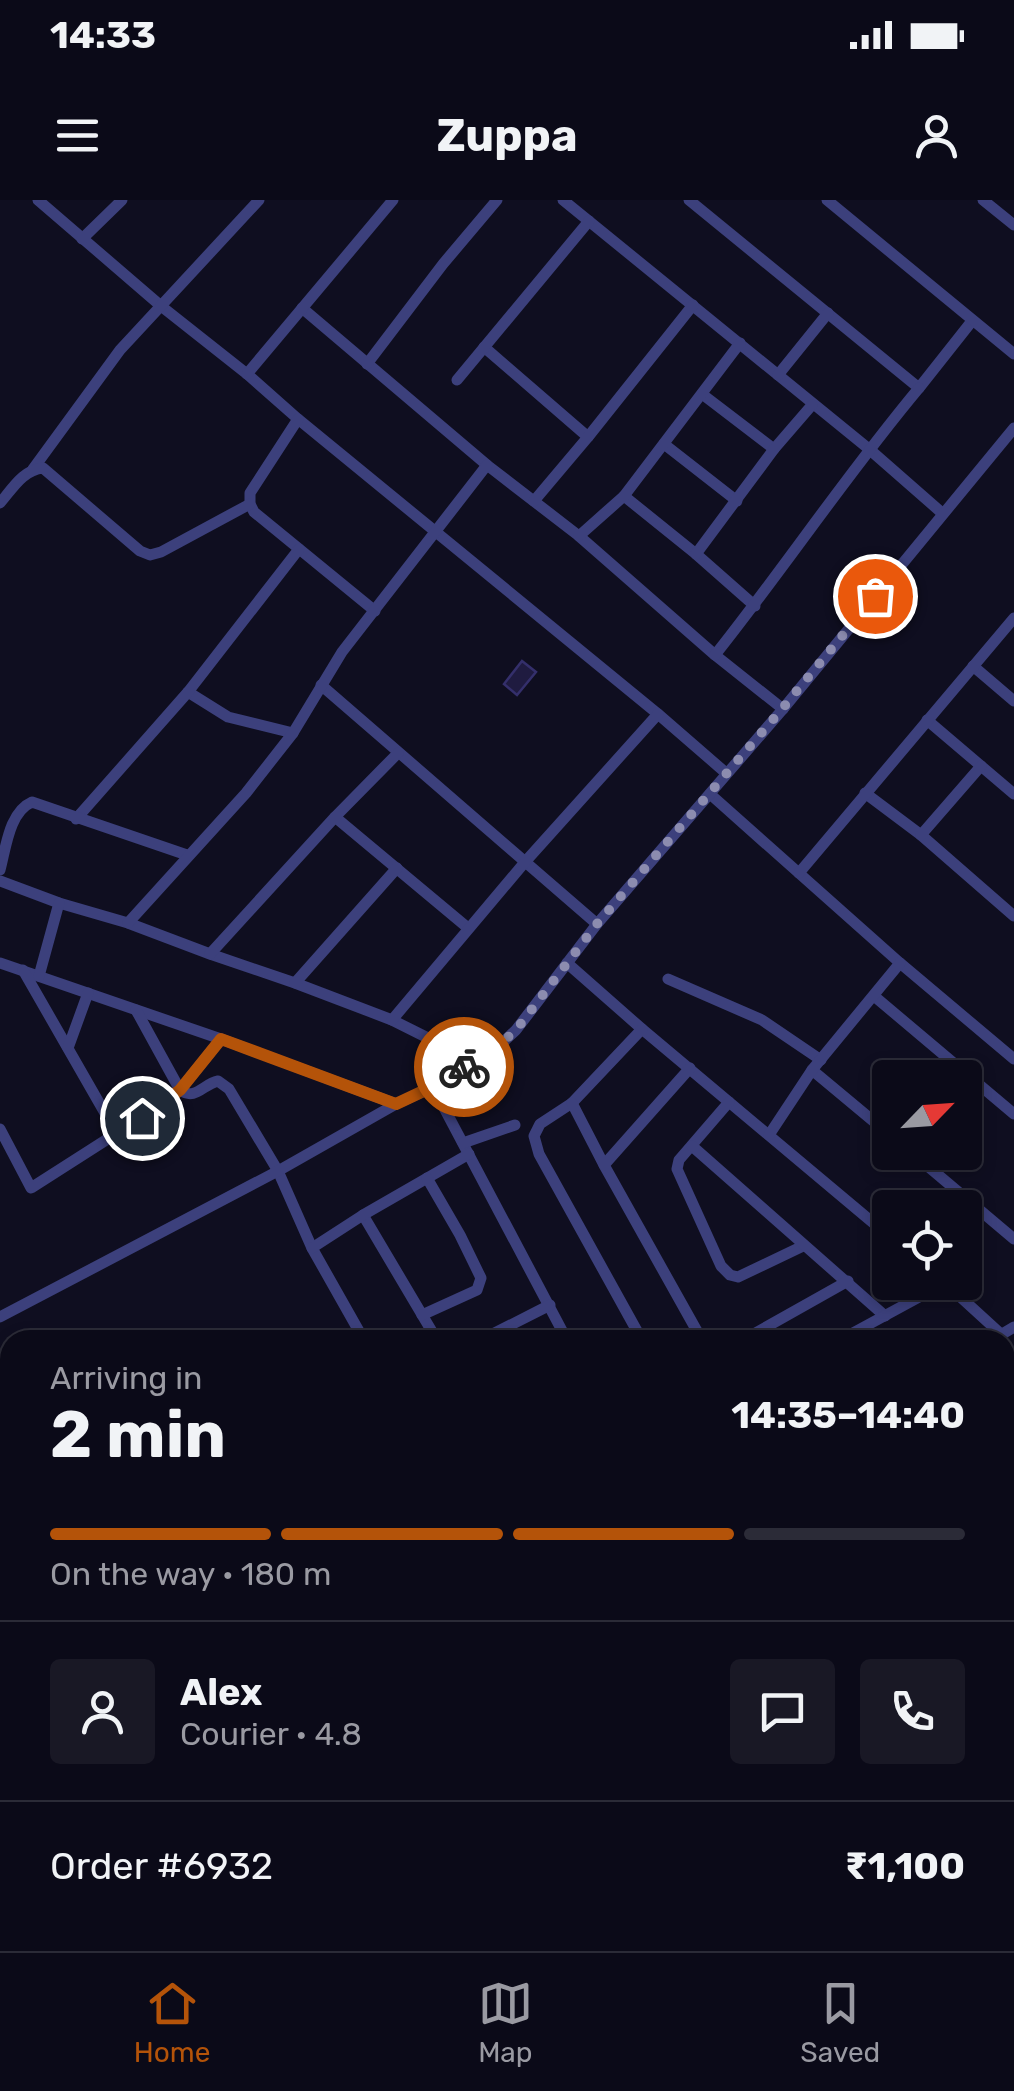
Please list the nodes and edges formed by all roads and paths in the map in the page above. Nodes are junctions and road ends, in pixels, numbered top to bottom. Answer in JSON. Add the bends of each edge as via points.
{"nodes":[{"id":1,"x":38,"y":200,"type":"edge"},
{"id":2,"x":122,"y":200,"type":"edge"},
{"id":3,"x":259,"y":200,"type":"edge"},
{"id":4,"x":393,"y":200,"type":"edge"},
{"id":5,"x":498,"y":200,"type":"edge"},
{"id":6,"x":564,"y":200,"type":"edge"},
{"id":7,"x":689,"y":200,"type":"edge"},
{"id":8,"x":827,"y":200,"type":"edge"},
{"id":9,"x":983,"y":200,"type":"edge"},
{"id":10,"x":589,"y":221,"type":"junction"},
{"id":11,"x":1014,"y":225,"type":"edge"},
{"id":12,"x":82,"y":239,"type":"junction"},
{"id":13,"x":693,"y":305,"type":"junction"},
{"id":14,"x":161,"y":306,"type":"junction"},
{"id":15,"x":302,"y":308,"type":"junction"},
{"id":16,"x":828,"y":313,"type":"junction"},
{"id":17,"x":972,"y":321,"type":"junction"},
{"id":18,"x":740,"y":343,"type":"junction"},
{"id":19,"x":484,"y":346,"type":"junction"},
{"id":20,"x":1014,"y":354,"type":"edge"},
{"id":21,"x":367,"y":364,"type":"junction"},
{"id":22,"x":247,"y":374,"type":"junction"},
{"id":23,"x":778,"y":375,"type":"junction"},
{"id":24,"x":457,"y":380,"type":"dead end"},
{"id":25,"x":919,"y":388,"type":"junction"},
{"id":26,"x":702,"y":394,"type":"junction"},
{"id":27,"x":812,"y":404,"type":"junction"},
{"id":28,"x":298,"y":419,"type":"junction"},
{"id":29,"x":588,"y":437,"type":"junction"},
{"id":30,"x":1011,"y":437,"type":"edge"},
{"id":31,"x":664,"y":444,"type":"junction"},
{"id":32,"x":774,"y":449,"type":"junction"},
{"id":33,"x":868,"y":449,"type":"junction"},
{"id":34,"x":487,"y":465,"type":"junction"},
{"id":35,"x":33,"y":469,"type":"junction"},
{"id":36,"x":624,"y":496,"type":"junction"},
{"id":37,"x":534,"y":501,"type":"junction"},
{"id":38,"x":737,"y":501,"type":"junction"},
{"id":39,"x":0,"y":503,"type":"edge"},
{"id":40,"x":250,"y":504,"type":"junction"},
{"id":41,"x":942,"y":513,"type":"junction"},
{"id":42,"x":435,"y":530,"type":"junction"},
{"id":43,"x":579,"y":536,"type":"junction"},
{"id":44,"x":299,"y":549,"type":"junction"},
{"id":45,"x":696,"y":554,"type":"junction"},
{"id":46,"x":754,"y":606,"type":"junction"},
{"id":47,"x":376,"y":611,"type":"junction"},
{"id":48,"x":1014,"y":618,"type":"edge"},
{"id":49,"x":715,"y":654,"type":"junction"},
{"id":50,"x":973,"y":666,"type":"junction"},
{"id":51,"x":321,"y":685,"type":"junction"},
{"id":52,"x":188,"y":692,"type":"junction"},
{"id":53,"x":1014,"y":701,"type":"edge"},
{"id":54,"x":782,"y":709,"type":"junction"},
{"id":55,"x":658,"y":714,"type":"junction"},
{"id":56,"x":927,"y":720,"type":"junction"},
{"id":57,"x":294,"y":732,"type":"junction"},
{"id":58,"x":398,"y":753,"type":"junction"},
{"id":59,"x":981,"y":766,"type":"junction"},
{"id":60,"x":726,"y":773,"type":"junction"},
{"id":61,"x":865,"y":793,"type":"junction"},
{"id":62,"x":710,"y":794,"type":"junction"},
{"id":63,"x":1014,"y":794,"type":"edge"},
{"id":64,"x":335,"y":817,"type":"junction"},
{"id":65,"x":76,"y":819,"type":"junction"},
{"id":66,"x":921,"y":835,"type":"junction"},
{"id":67,"x":188,"y":855,"type":"junction"},
{"id":68,"x":524,"y":862,"type":"junction"},
{"id":69,"x":397,"y":868,"type":"junction"},
{"id":70,"x":0,"y":870,"type":"edge"},
{"id":71,"x":799,"y":873,"type":"junction"},
{"id":72,"x":0,"y":881,"type":"edge"},
{"id":73,"x":59,"y":903,"type":"junction"},
{"id":74,"x":1014,"y":916,"type":"edge"},
{"id":75,"x":128,"y":922,"type":"junction"},
{"id":76,"x":597,"y":924,"type":"junction"},
{"id":77,"x":468,"y":928,"type":"junction"},
{"id":78,"x":210,"y":954,"type":"junction"},
{"id":79,"x":567,"y":962,"type":"junction"},
{"id":80,"x":900,"y":963,"type":"junction"},
{"id":81,"x":1,"y":964,"type":"edge"},
{"id":82,"x":23,"y":970,"type":"junction"},
{"id":83,"x":39,"y":976,"type":"junction"},
{"id":84,"x":668,"y":979,"type":"dead end"},
{"id":85,"x":295,"y":983,"type":"junction"},
{"id":86,"x":88,"y":993,"type":"junction"},
{"id":87,"x":874,"y":996,"type":"junction"},
{"id":88,"x":136,"y":1010,"type":"junction"},
{"id":89,"x":392,"y":1020,"type":"junction"},
{"id":90,"x":642,"y":1028,"type":"junction"},
{"id":91,"x":221,"y":1039,"type":"junction"},
{"id":92,"x":68,"y":1048,"type":"junction"},
{"id":93,"x":1011,"y":1052,"type":"edge"},
{"id":94,"x":482,"y":1056,"type":"junction"},
{"id":95,"x":816,"y":1065,"type":"junction"},
{"id":96,"x":690,"y":1068,"type":"junction"},
{"id":97,"x":432,"y":1087,"type":"junction"},
{"id":98,"x":180,"y":1090,"type":"junction"},
{"id":99,"x":730,"y":1102,"type":"junction"},
{"id":100,"x":572,"y":1103,"type":"junction"},
{"id":101,"x":396,"y":1104,"type":"junction"},
{"id":102,"x":1014,"y":1114,"type":"edge"},
{"id":103,"x":872,"y":1118,"type":"edge"},
{"id":104,"x":516,"y":1125,"type":"dead end"},
{"id":105,"x":0,"y":1129,"type":"edge"},
{"id":106,"x":118,"y":1134,"type":"junction"},
{"id":107,"x":769,"y":1135,"type":"junction"},
{"id":108,"x":692,"y":1146,"type":"junction"},
{"id":109,"x":466,"y":1148,"type":"junction"},
{"id":110,"x":604,"y":1165,"type":"junction"},
{"id":111,"x":933,"y":1170,"type":"edge"},
{"id":112,"x":278,"y":1172,"type":"junction"},
{"id":113,"x":427,"y":1178,"type":"junction"},
{"id":114,"x":363,"y":1215,"type":"junction"},
{"id":115,"x":872,"y":1222,"type":"edge"},
{"id":116,"x":1014,"y":1238,"type":"edge"},
{"id":117,"x":803,"y":1246,"type":"junction"},
{"id":118,"x":312,"y":1248,"type":"junction"},
{"id":119,"x":848,"y":1281,"type":"junction"},
{"id":120,"x":914,"y":1300,"type":"edge"},
{"id":121,"x":961,"y":1300,"type":"edge"},
{"id":122,"x":550,"y":1305,"type":"junction"},
{"id":123,"x":422,"y":1315,"type":"junction"},
{"id":124,"x":885,"y":1316,"type":"junction"},
{"id":125,"x":0,"y":1317,"type":"edge"},
{"id":126,"x":358,"y":1330,"type":"edge"},
{"id":127,"x":430,"y":1330,"type":"edge"},
{"id":128,"x":501,"y":1330,"type":"edge"},
{"id":129,"x":562,"y":1330,"type":"edge"},
{"id":130,"x":637,"y":1330,"type":"edge"},
{"id":131,"x":696,"y":1330,"type":"edge"},
{"id":132,"x":761,"y":1330,"type":"edge"},
{"id":133,"x":859,"y":1330,"type":"edge"},
{"id":134,"x":990,"y":1330,"type":"edge"}],
"edges":[{"from":1,"to":12,"type":"street"},
{"from":2,"to":12,"type":"street"},
{"from":3,"to":14,"type":"street"},
{"from":4,"to":15,"type":"street"},
{"from":5,"to":21,"type":"street"},
{"from":6,"to":10,"type":"street"},
{"from":7,"to":16,"type":"street"},
{"from":8,"to":17,"type":"street"},
{"from":9,"to":11,"type":"street"},
{"from":10,"to":13,"type":"street"},
{"from":10,"to":19,"type":"street"},
{"from":12,"to":14,"type":"street"},
{"from":13,"to":18,"type":"street"},
{"from":13,"to":29,"type":"street"},
{"from":14,"to":22,"type":"street"},
{"from":14,"to":35,"type":"street","via":[[101,373]]},
{"from":15,"to":21,"type":"street"},
{"from":15,"to":22,"type":"street"},
{"from":16,"to":23,"type":"street"},
{"from":16,"to":25,"type":"street"},
{"from":17,"to":20,"type":"street"},
{"from":17,"to":25,"type":"street"},
{"from":18,"to":23,"type":"street"},
{"from":18,"to":26,"type":"street"},
{"from":19,"to":24,"type":"street"},
{"from":19,"to":29,"type":"street"},
{"from":21,"to":34,"type":"street"},
{"from":22,"to":28,"type":"street"},
{"from":23,"to":27,"type":"street"},
{"from":25,"to":33,"type":"street"},
{"from":26,"to":31,"type":"street"},
{"from":26,"to":32,"type":"street"},
{"from":27,"to":32,"type":"street"},
{"from":27,"to":33,"type":"street"},
{"from":28,"to":40,"type":"street","via":[[250,493]]},
{"from":28,"to":42,"type":"street"},
{"from":29,"to":37,"type":"street"},
{"from":30,"to":41,"type":"street"},
{"from":31,"to":36,"type":"street"},
{"from":31,"to":38,"type":"street"},
{"from":32,"to":38,"type":"street"},
{"from":33,"to":41,"type":"street"},
{"from":33,"to":46,"type":"street"},
{"from":34,"to":37,"type":"street"},
{"from":34,"to":42,"type":"street"},
{"from":35,"to":39,"type":"street"},
{"from":35,"to":40,"type":"street","via":[[57,477],[150,555]]},
{"from":36,"to":43,"type":"street"},
{"from":36,"to":45,"type":"street"},
{"from":37,"to":43,"type":"street"},
{"from":38,"to":45,"type":"street"},
{"from":40,"to":44,"type":"street"},
{"from":41,"to":54,"type":"street"},
{"from":42,"to":47,"type":"street"},
{"from":42,"to":55,"type":"street"},
{"from":43,"to":49,"type":"street"},
{"from":44,"to":47,"type":"street"},
{"from":44,"to":52,"type":"street"},
{"from":45,"to":46,"type":"street"},
{"from":46,"to":49,"type":"street"},
{"from":47,"to":51,"type":"street"},
{"from":48,"to":50,"type":"street"},
{"from":49,"to":54,"type":"street"},
{"from":50,"to":53,"type":"street"},
{"from":50,"to":56,"type":"street"},
{"from":51,"to":57,"type":"street"},
{"from":51,"to":58,"type":"street"},
{"from":52,"to":57,"type":"street","via":[[228,717]]},
{"from":52,"to":65,"type":"street"},
{"from":54,"to":60,"type":"street"},
{"from":55,"to":60,"type":"street"},
{"from":55,"to":68,"type":"street"},
{"from":56,"to":59,"type":"street"},
{"from":56,"to":61,"type":"street"},
{"from":57,"to":67,"type":"street"},
{"from":58,"to":64,"type":"street"},
{"from":58,"to":68,"type":"street"},
{"from":59,"to":63,"type":"street"},
{"from":59,"to":66,"type":"street"},
{"from":60,"to":62,"type":"street"},
{"from":61,"to":66,"type":"street"},
{"from":61,"to":71,"type":"street"},
{"from":62,"to":71,"type":"street"},
{"from":62,"to":76,"type":"street"},
{"from":64,"to":69,"type":"street"},
{"from":64,"to":78,"type":"street"},
{"from":65,"to":67,"type":"street"},
{"from":65,"to":70,"type":"street","via":[[32,802],[23,806]]},
{"from":66,"to":74,"type":"street"},
{"from":67,"to":75,"type":"street"},
{"from":68,"to":76,"type":"street"},
{"from":68,"to":77,"type":"street"},
{"from":69,"to":77,"type":"street"},
{"from":69,"to":85,"type":"street"},
{"from":71,"to":80,"type":"street"},
{"from":72,"to":73,"type":"street"},
{"from":73,"to":75,"type":"street"},
{"from":73,"to":83,"type":"street"},
{"from":75,"to":78,"type":"street"},
{"from":76,"to":79,"type":"street"},
{"from":77,"to":89,"type":"street"},
{"from":78,"to":85,"type":"street"},
{"from":79,"to":90,"type":"street"},
{"from":79,"to":94,"type":"street","via":[[516,1030]]},
{"from":80,"to":87,"type":"street"},
{"from":80,"to":93,"type":"street"},
{"from":81,"to":82,"type":"street"},
{"from":82,"to":83,"type":"street"},
{"from":82,"to":92,"type":"street"},
{"from":83,"to":86,"type":"street"},
{"from":84,"to":95,"type":"street","via":[[762,1020]]},
{"from":85,"to":89,"type":"street"},
{"from":86,"to":88,"type":"street"},
{"from":86,"to":92,"type":"street"},
{"from":87,"to":95,"type":"street"},
{"from":87,"to":102,"type":"street"},
{"from":88,"to":91,"type":"street"},
{"from":88,"to":98,"type":"street"},
{"from":89,"to":94,"type":"street","via":[[450,1049]]},
{"from":90,"to":96,"type":"street"},
{"from":90,"to":100,"type":"street"},
{"from":91,"to":98,"type":"street"},
{"from":91,"to":101,"type":"street"},
{"from":92,"to":106,"type":"street"},
{"from":94,"to":97,"type":"street"},
{"from":95,"to":103,"type":"street"},
{"from":95,"to":107,"type":"street"},
{"from":96,"to":99,"type":"street"},
{"from":96,"to":110,"type":"street"},
{"from":97,"to":101,"type":"street"},
{"from":97,"to":109,"type":"street"},
{"from":98,"to":106,"type":"street"},
{"from":98,"to":112,"type":"street","via":[[193,1094],[223,1082]]},
{"from":99,"to":107,"type":"street"},
{"from":99,"to":108,"type":"street"},
{"from":100,"to":110,"type":"street"},
{"from":100,"to":130,"type":"street","via":[[540,1124],[534,1136]]},
{"from":101,"to":112,"type":"street"},
{"from":104,"to":109,"type":"street"},
{"from":105,"to":106,"type":"street","via":[[31,1188]]},
{"from":107,"to":115,"type":"street"},
{"from":108,"to":117,"type":"street"},
{"from":108,"to":117,"type":"street","via":[[676,1169],[730,1275],[750,1273]]},
{"from":109,"to":113,"type":"street"},
{"from":109,"to":122,"type":"street"},
{"from":110,"to":131,"type":"street"},
{"from":111,"to":116,"type":"street"},
{"from":112,"to":118,"type":"street"},
{"from":112,"to":125,"type":"street"},
{"from":113,"to":114,"type":"street"},
{"from":113,"to":123,"type":"street","via":[[481,1278],[477,1290]]},
{"from":114,"to":118,"type":"street"},
{"from":114,"to":123,"type":"street"},
{"from":117,"to":119,"type":"street"},
{"from":118,"to":126,"type":"street"},
{"from":119,"to":124,"type":"street"},
{"from":119,"to":132,"type":"street"},
{"from":120,"to":124,"type":"street"},
{"from":121,"to":134,"type":"street"},
{"from":122,"to":128,"type":"street"},
{"from":122,"to":129,"type":"street"},
{"from":123,"to":127,"type":"street"},
{"from":124,"to":133,"type":"street"}]}
